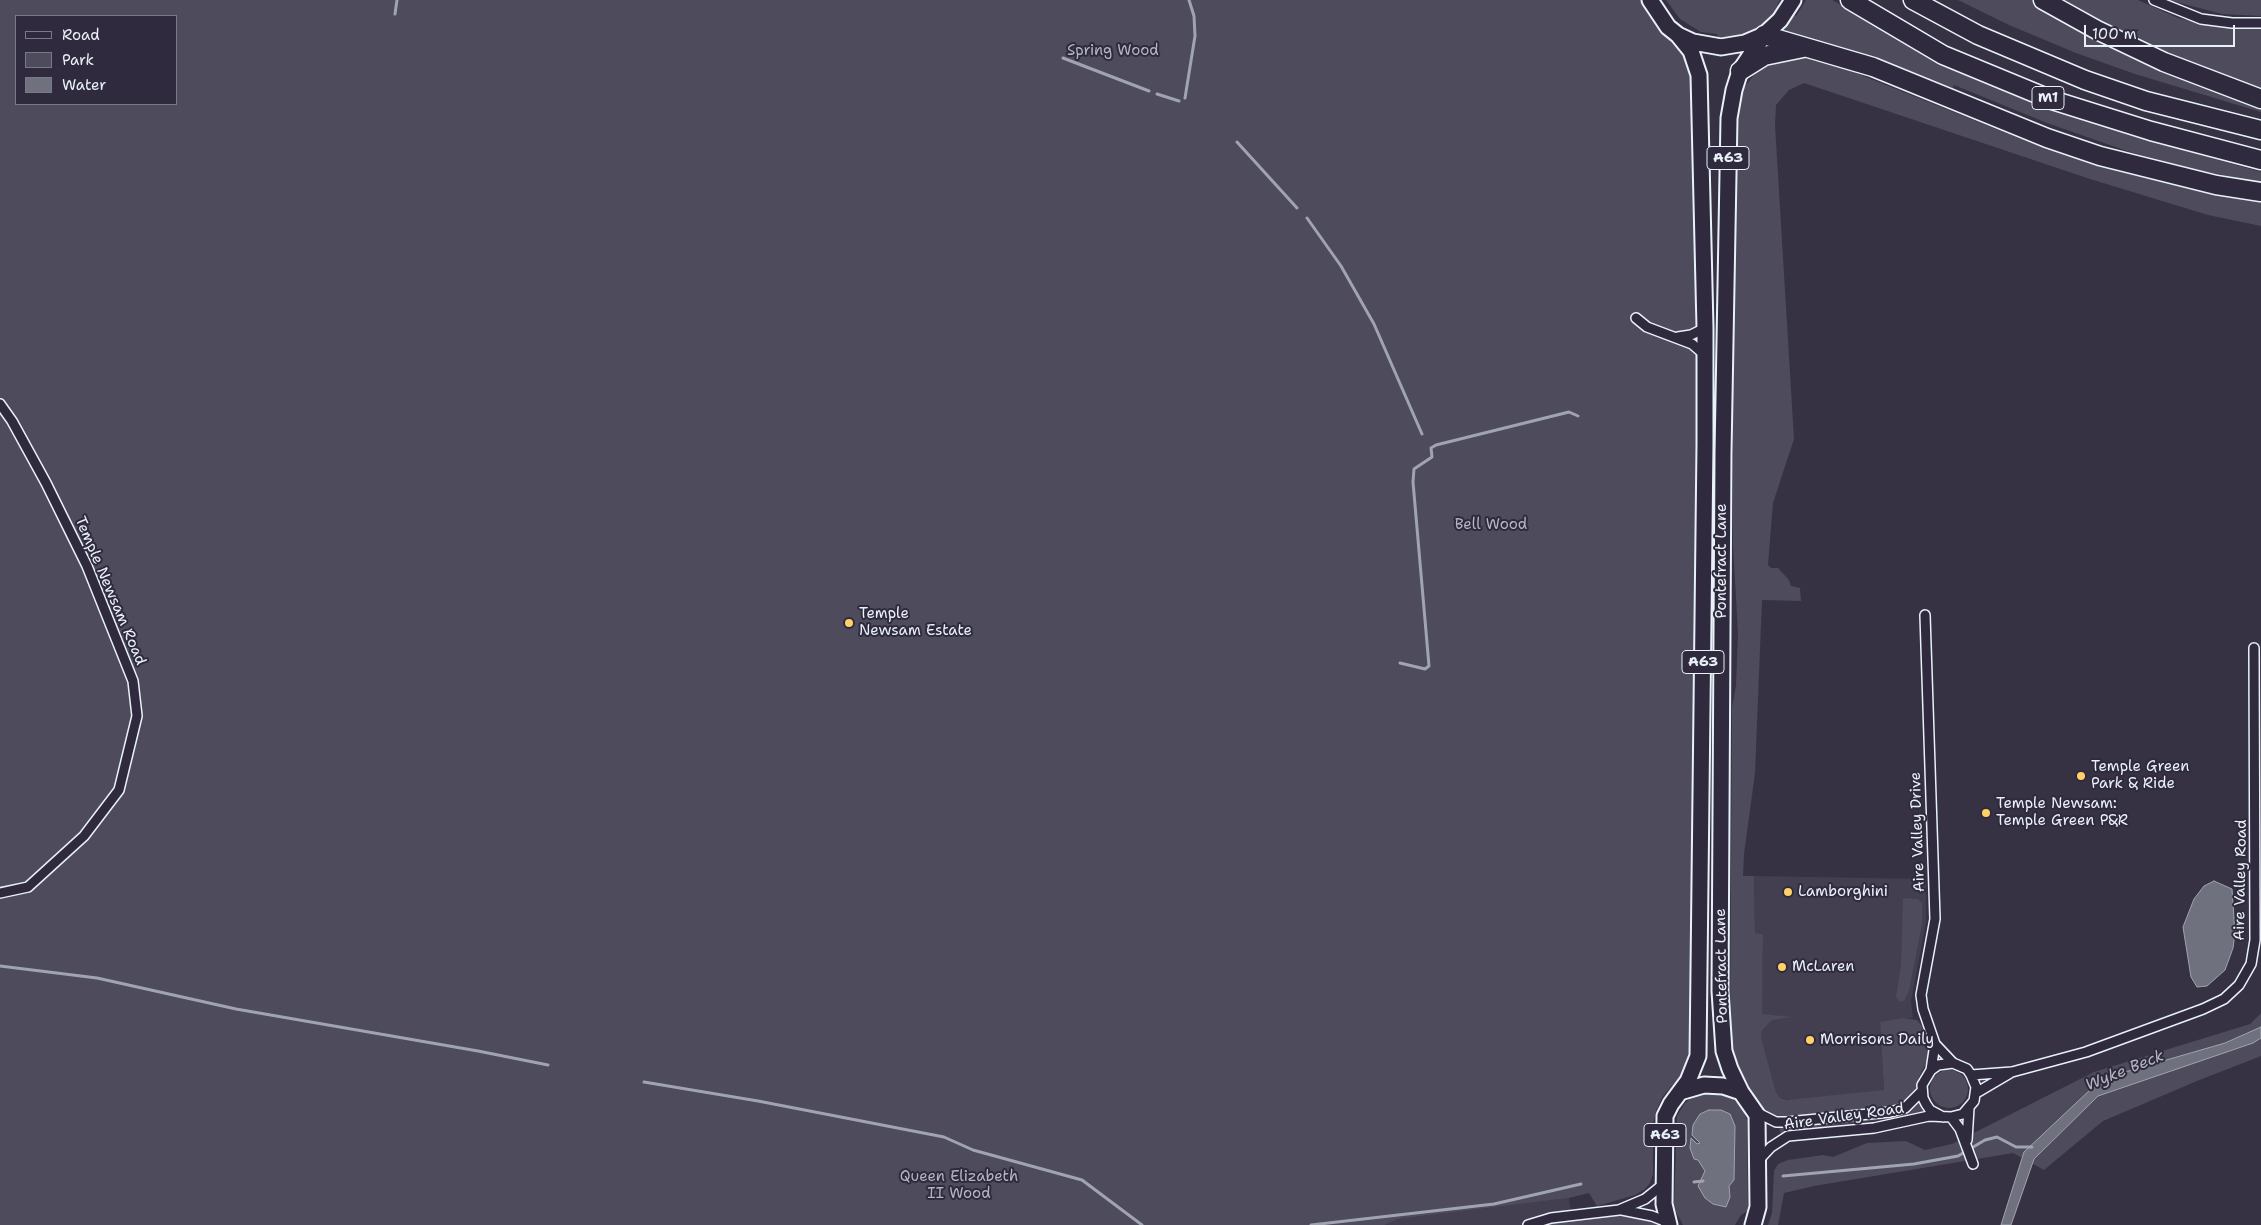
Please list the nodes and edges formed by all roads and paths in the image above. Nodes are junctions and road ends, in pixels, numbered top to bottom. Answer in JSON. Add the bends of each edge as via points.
{"nodes":[{"id":1,"x":1650,"y":0,"type":"edge"},
{"id":2,"x":1793,"y":0,"type":"edge"},
{"id":3,"x":1850,"y":0,"type":"edge"},
{"id":4,"x":1913,"y":0,"type":"edge"},
{"id":5,"x":2043,"y":0,"type":"edge"},
{"id":6,"x":2154,"y":0,"type":"edge"},
{"id":7,"x":2261,"y":23,"type":"edge"},
{"id":8,"x":1678,"y":35,"type":"junction"},
{"id":9,"x":1764,"y":35,"type":"junction"},
{"id":10,"x":1811,"y":47,"type":"junction"},
{"id":11,"x":1740,"y":71,"type":"junction"},
{"id":12,"x":2261,"y":99,"type":"edge"},
{"id":13,"x":2261,"y":130,"type":"edge"},
{"id":14,"x":2261,"y":160,"type":"edge"},
{"id":15,"x":2261,"y":192,"type":"edge"},
{"id":16,"x":1636,"y":318,"type":"dead end"},
{"id":17,"x":1705,"y":328,"type":"junction"},
{"id":18,"x":1678,"y":337,"type":"junction"},
{"id":19,"x":1705,"y":355,"type":"junction"},
{"id":20,"x":0,"y":404,"type":"edge"},
{"id":21,"x":1925,"y":615,"type":"dead end"},
{"id":22,"x":2254,"y":648,"type":"dead end"},
{"id":23,"x":2258,"y":877,"type":"edge"},
{"id":24,"x":0,"y":893,"type":"edge"},
{"id":25,"x":1935,"y":1044,"type":"junction"},
{"id":26,"x":1953,"y":1063,"type":"junction"},
{"id":27,"x":1931,"y":1070,"type":"junction"},
{"id":28,"x":2012,"y":1072,"type":"junction"},
{"id":29,"x":1971,"y":1075,"type":"junction"},
{"id":30,"x":1922,"y":1091,"type":"junction"},
{"id":31,"x":1680,"y":1092,"type":"junction"},
{"id":32,"x":1741,"y":1092,"type":"junction"},
{"id":33,"x":1976,"y":1093,"type":"junction"},
{"id":34,"x":1969,"y":1108,"type":"junction"},
{"id":35,"x":1755,"y":1112,"type":"junction"},
{"id":36,"x":1947,"y":1117,"type":"junction"},
{"id":37,"x":1966,"y":1143,"type":"junction"},
{"id":38,"x":1758,"y":1161,"type":"junction"},
{"id":39,"x":1973,"y":1164,"type":"dead end"},
{"id":40,"x":1665,"y":1182,"type":"junction"},
{"id":41,"x":1619,"y":1210,"type":"junction"},
{"id":42,"x":1668,"y":1223,"type":"edge"},
{"id":43,"x":1528,"y":1225,"type":"edge"},
{"id":44,"x":1753,"y":1225,"type":"edge"}],
"edges":[{"from":1,"to":8,"type":"highway","via":[[1668,28]]},
{"from":2,"to":9,"type":"highway","via":[[1780,20]]},
{"from":3,"to":14,"type":"highway","number":"M1","via":[[1943,55],[2052,100]]},
{"from":4,"to":13,"type":"highway","number":"M1","via":[[1978,35],[2085,80],[2146,101]]},
{"from":5,"to":12,"type":"highway","via":[[2164,62]]},
{"from":6,"to":7,"type":"street","via":[[2201,19]]},
{"from":8,"to":9,"type":"highway","via":[[1693,42],[1721,47],[1745,43]]},
{"from":8,"to":17,"type":"highway","name":"Pontefract Lane","number":"A63","via":[[1691,51],[1699,75]]},
{"from":9,"to":10,"type":"highway","number":"M1"},
{"from":9,"to":11,"type":"highway","name":"Pontefract Lane","number":"A63"},
{"from":10,"to":11,"type":"highway","number":"M1","via":[[1764,56]]},
{"from":10,"to":15,"type":"highway","number":"M1","via":[[1873,67],[2039,135],[2100,156],[2216,185]]},
{"from":11,"to":32,"type":"highway","name":"Pontefract Lane","number":"A63","via":[[1729,118],[1722,462],[1720,992],[1724,1051]]},
{"from":16,"to":18,"type":"street","via":[[1648,327]]},
{"from":17,"to":18,"type":"street"},
{"from":17,"to":19,"type":"highway","name":"Pontefract Lane","number":"A63"},
{"from":18,"to":19,"type":"street"},
{"from":19,"to":31,"type":"highway","name":"Pontefract Lane","number":"A63","via":[[1698,1056]]},
{"from":20,"to":24,"type":"street","name":"Temple Newsam Road","via":[[46,483],[87,566],[133,680],[137,716],[119,790],[84,836],[28,887]]},
{"from":21,"to":25,"type":"street","name":"Aire Valley Drive","via":[[1935,919],[1921,995]]},
{"from":22,"to":23,"type":"street","name":"Aire Valley Road"},
{"from":23,"to":28,"type":"street","name":"Aire Valley Road","via":[[2251,964],[2239,985],[2224,999],[2086,1052]]},
{"from":25,"to":26,"type":"street","name":"Aire Valley Drive"},
{"from":25,"to":27,"type":"street","name":"Aire Valley Drive"},
{"from":26,"to":27,"type":"street","via":[[1938,1065]]},
{"from":26,"to":29,"type":"street"},
{"from":27,"to":30,"type":"street","name":"Aire Valley Road","via":[[1924,1079]]},
{"from":28,"to":29,"type":"street","name":"Aire Valley Road"},
{"from":28,"to":33,"type":"street","name":"Aire Valley Road"},
{"from":29,"to":33,"type":"street"},
{"from":30,"to":35,"type":"street","name":"Aire Valley Road","via":[[1905,1108],[1890,1112],[1776,1122]]},
{"from":30,"to":36,"type":"street","name":"Aire Valley Road","via":[[1930,1110]]},
{"from":31,"to":32,"type":"highway","via":[[1704,1085],[1723,1086]]},
{"from":31,"to":40,"type":"highway","number":"A63","via":[[1665,1116]]},
{"from":32,"to":35,"type":"highway","number":"A63"},
{"from":33,"to":34,"type":"street"},
{"from":34,"to":36,"type":"street","name":"Aire Valley Road","via":[[1963,1114]]},
{"from":34,"to":37,"type":"street"},
{"from":35,"to":38,"type":"highway","number":"A63"},
{"from":36,"to":37,"type":"street","via":[[1960,1128]]},
{"from":36,"to":38,"type":"street","name":"Aire Valley Road","via":[[1929,1116],[1874,1128],[1788,1136]]},
{"from":37,"to":39,"type":"street"},
{"from":38,"to":44,"type":"highway","number":"A63","via":[[1758,1207]]},
{"from":40,"to":41,"type":"street","via":[[1645,1199]]},
{"from":40,"to":42,"type":"highway","number":"A63","via":[[1664,1204]]},
{"from":41,"to":42,"type":"street","via":[[1652,1216]]},
{"from":41,"to":43,"type":"street","via":[[1551,1218]]}]}
